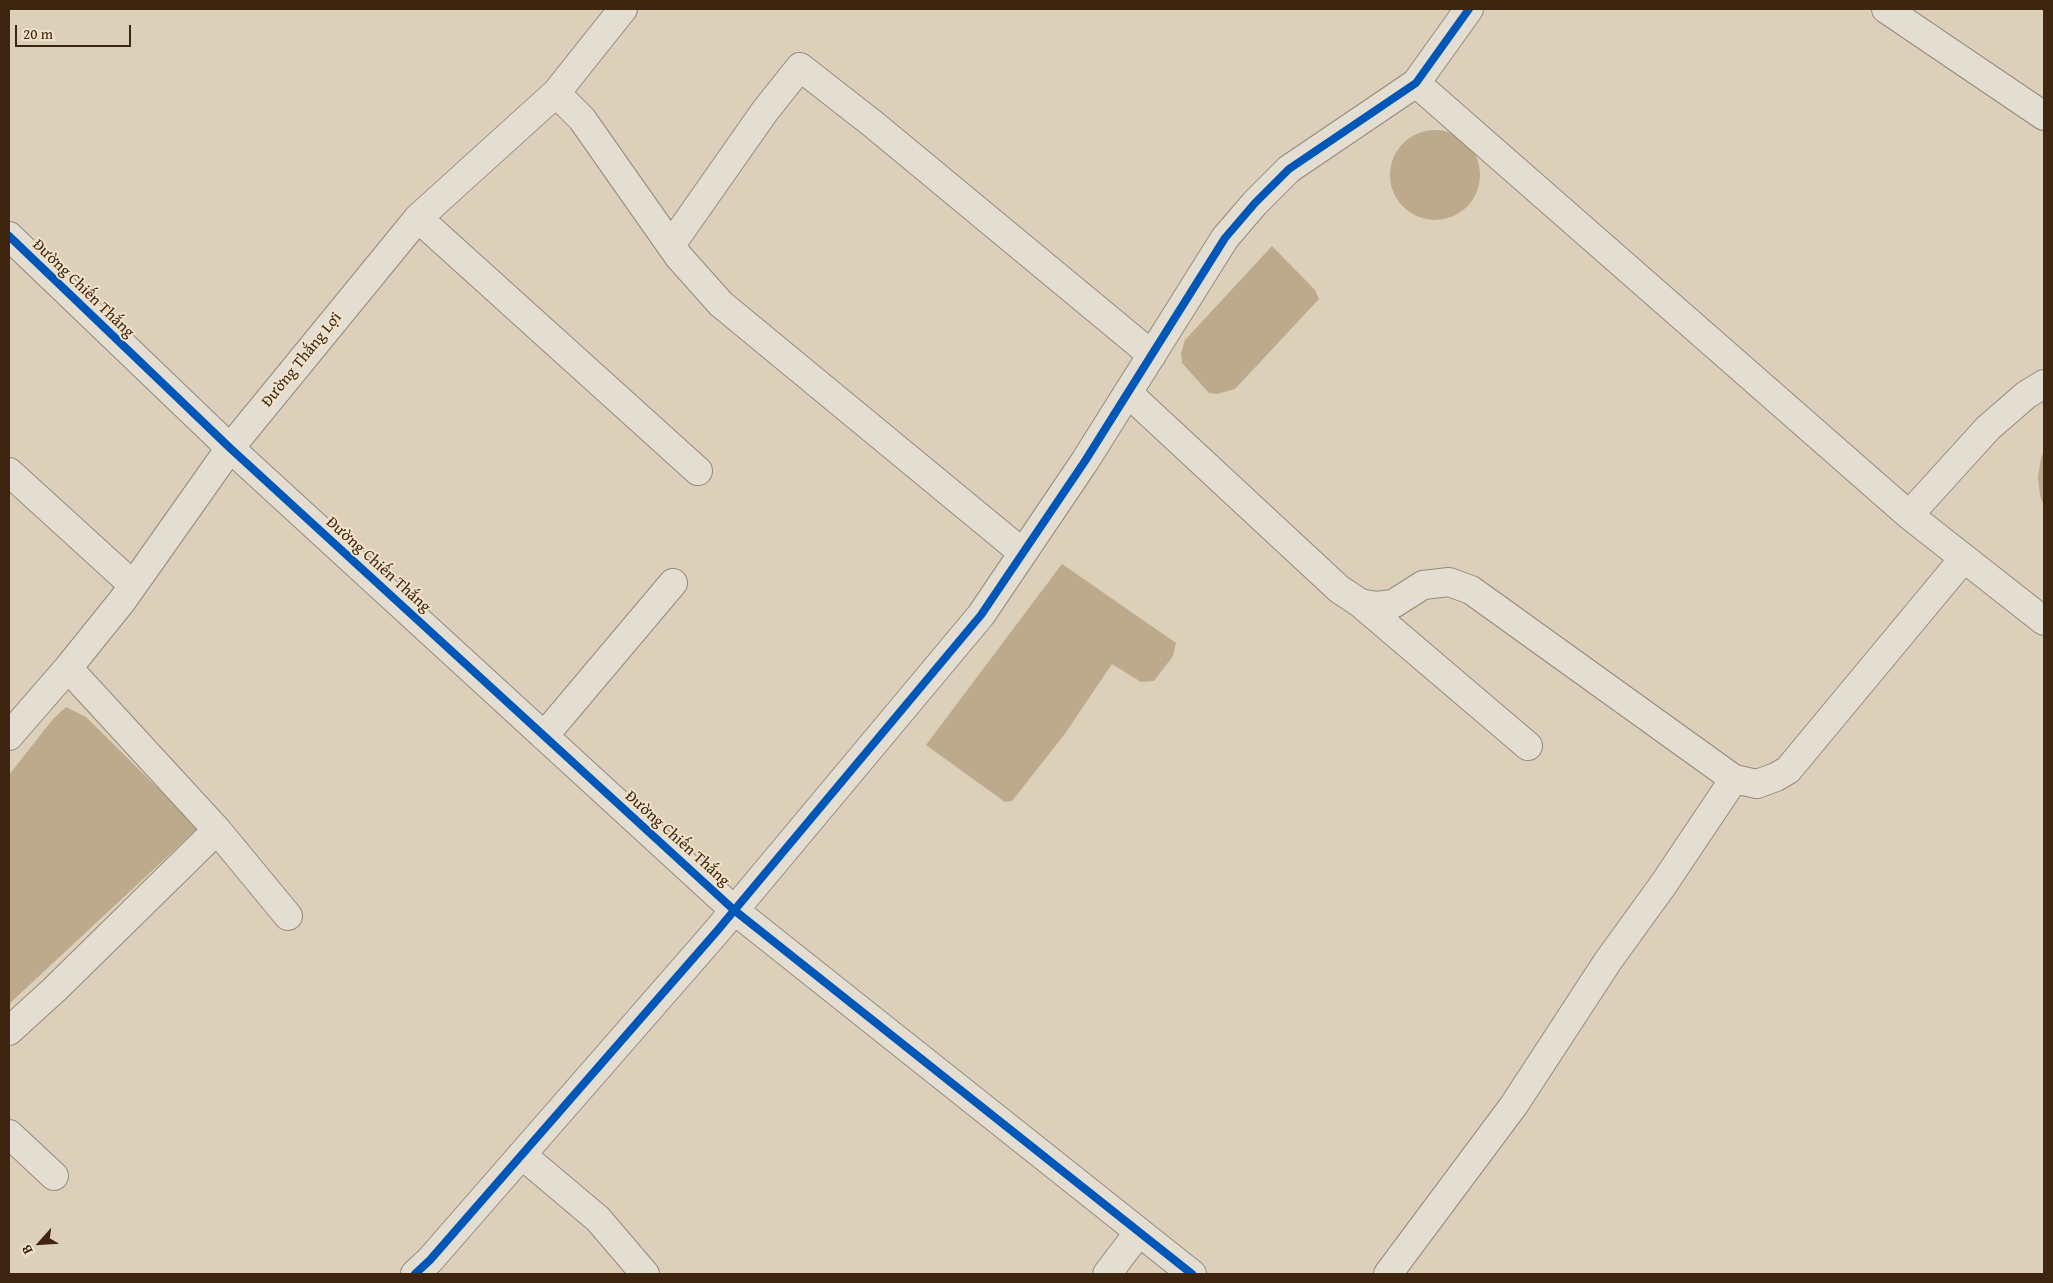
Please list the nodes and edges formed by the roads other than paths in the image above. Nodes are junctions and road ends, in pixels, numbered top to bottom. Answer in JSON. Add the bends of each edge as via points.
{"nodes":[{"id":1,"x":624,"y":9,"type":"edge"},
{"id":2,"x":1469,"y":9,"type":"edge"},
{"id":3,"x":1886,"y":9,"type":"edge"},
{"id":4,"x":1416,"y":84,"type":"junction"},
{"id":5,"x":556,"y":93,"type":"junction"},
{"id":6,"x":2044,"y":116,"type":"edge"},
{"id":7,"x":418,"y":218,"type":"junction"},
{"id":8,"x":9,"y":236,"type":"edge"},
{"id":9,"x":671,"y":245,"type":"junction"},
{"id":10,"x":1152,"y":354,"type":"junction"},
{"id":11,"x":2044,"y":384,"type":"edge"},
{"id":12,"x":1128,"y":393,"type":"junction"},
{"id":13,"x":230,"y":448,"type":"junction"},
{"id":14,"x":698,"y":471,"type":"dead end"},
{"id":15,"x":9,"y":472,"type":"edge"},
{"id":16,"x":1909,"y":515,"type":"junction"},
{"id":17,"x":1023,"y":553,"type":"junction"},
{"id":18,"x":1964,"y":558,"type":"junction"},
{"id":19,"x":673,"y":584,"type":"dead end"},
{"id":20,"x":133,"y":585,"type":"junction"},
{"id":21,"x":1360,"y":603,"type":"junction"},
{"id":22,"x":2044,"y":621,"type":"edge"},
{"id":23,"x":68,"y":668,"type":"junction"},
{"id":24,"x":9,"y":736,"type":"edge"},
{"id":25,"x":544,"y":736,"type":"junction"},
{"id":26,"x":1528,"y":746,"type":"dead end"},
{"id":27,"x":1734,"y":779,"type":"junction"},
{"id":28,"x":217,"y":830,"type":"junction"},
{"id":29,"x":734,"y":910,"type":"junction"},
{"id":30,"x":288,"y":916,"type":"dead end"},
{"id":31,"x":9,"y":1031,"type":"edge"},
{"id":32,"x":9,"y":1134,"type":"edge"},
{"id":33,"x":522,"y":1155,"type":"junction"},
{"id":34,"x":54,"y":1176,"type":"dead end"},
{"id":35,"x":1139,"y":1232,"type":"junction"},
{"id":36,"x":423,"y":1267,"type":"edge"},
{"id":37,"x":645,"y":1274,"type":"edge"},
{"id":38,"x":1108,"y":1274,"type":"edge"},
{"id":39,"x":1192,"y":1274,"type":"edge"},
{"id":40,"x":1388,"y":1274,"type":"edge"}],
"edges":[{"from":1,"to":5,"type":"street","name":"Đường Thắng Lợi"},
{"from":2,"to":4,"type":"street"},
{"from":3,"to":6,"type":"street"},
{"from":4,"to":10,"type":"street","via":[[1289,169],[1255,203],[1225,238]]},
{"from":4,"to":16,"type":"street"},
{"from":5,"to":7,"type":"street","name":"Đường Thắng Lợi"},
{"from":5,"to":9,"type":"street","via":[[582,119]]},
{"from":7,"to":13,"type":"street","name":"Đường Thắng Lợi"},
{"from":7,"to":14,"type":"street"},
{"from":8,"to":13,"type":"street","name":"Đường Chiến Thắng"},
{"from":9,"to":10,"type":"street","via":[[800,67]]},
{"from":9,"to":17,"type":"street","via":[[720,304]]},
{"from":10,"to":12,"type":"street"},
{"from":11,"to":16,"type":"street","via":[[1988,428]]},
{"from":12,"to":17,"type":"street"},
{"from":12,"to":21,"type":"street","via":[[1339,589]]},
{"from":13,"to":20,"type":"street","name":"Đường Thắng Lợi"},
{"from":13,"to":25,"type":"street","name":"Đường Chiến Thắng"},
{"from":15,"to":20,"type":"street"},
{"from":16,"to":18,"type":"street"},
{"from":17,"to":29,"type":"street","via":[[981,615]]},
{"from":18,"to":22,"type":"street"},
{"from":18,"to":27,"type":"street","via":[[1788,770],[1757,784]]},
{"from":19,"to":25,"type":"street"},
{"from":20,"to":23,"type":"street","name":"Đường Thắng Lợi"},
{"from":21,"to":26,"type":"street"},
{"from":21,"to":27,"type":"street","via":[[1392,604],[1423,584],[1449,582],[1471,590]]},
{"from":23,"to":24,"type":"street","name":"Đường Thắng Lợi"},
{"from":23,"to":28,"type":"street"},
{"from":25,"to":29,"type":"street","name":"Đường Chiến Thắng"},
{"from":27,"to":40,"type":"street","via":[[1663,886],[1608,961],[1514,1105]]},
{"from":28,"to":30,"type":"street"},
{"from":28,"to":31,"type":"street"},
{"from":29,"to":33,"type":"street"},
{"from":29,"to":35,"type":"street","name":"Đường Chiến Thắng"},
{"from":32,"to":34,"type":"street"},
{"from":33,"to":36,"type":"street"},
{"from":33,"to":37,"type":"street","via":[[598,1219]]},
{"from":35,"to":38,"type":"street"},
{"from":35,"to":39,"type":"street","name":"Đường Chiến Thắng"}]}
